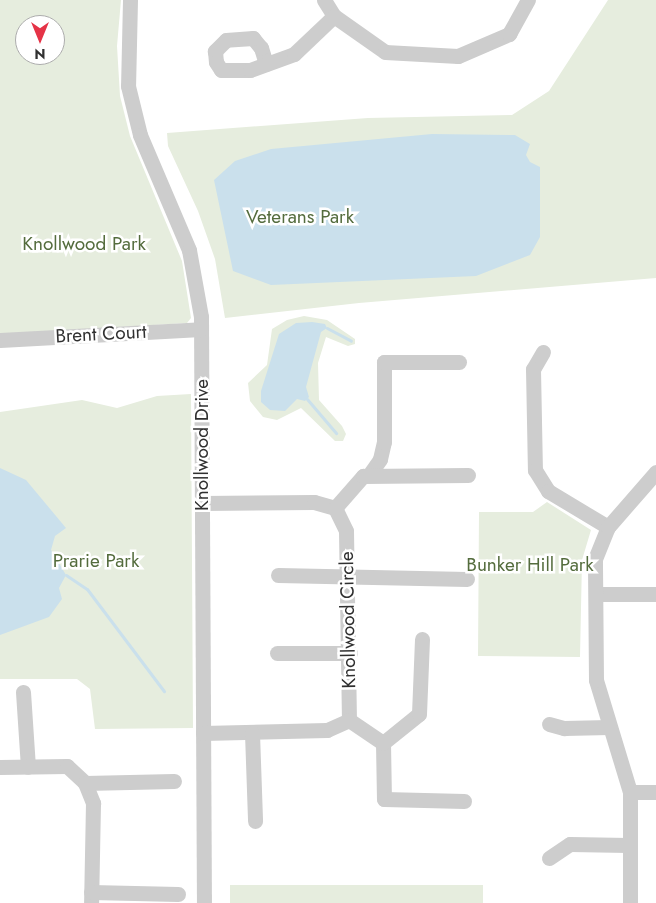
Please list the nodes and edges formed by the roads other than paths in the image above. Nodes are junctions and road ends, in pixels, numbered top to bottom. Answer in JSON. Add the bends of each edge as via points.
{"nodes":[{"id":1,"x":130,"y":0,"type":"edge"},
{"id":2,"x":324,"y":0,"type":"edge"},
{"id":3,"x":528,"y":0,"type":"edge"},
{"id":4,"x":334,"y":16,"type":"junction"},
{"id":5,"x":266,"y":64,"type":"dead end"},
{"id":6,"x":201,"y":329,"type":"junction"},
{"id":7,"x":0,"y":340,"type":"edge"},
{"id":8,"x":543,"y":352,"type":"dead end"},
{"id":9,"x":459,"y":362,"type":"dead end"},
{"id":10,"x":656,"y":472,"type":"edge"},
{"id":11,"x":369,"y":475,"type":"junction"},
{"id":12,"x":468,"y":475,"type":"dead end"},
{"id":13,"x":202,"y":504,"type":"junction"},
{"id":14,"x":334,"y":508,"type":"junction"},
{"id":15,"x":608,"y":527,"type":"junction"},
{"id":16,"x":278,"y":575,"type":"dead end"},
{"id":17,"x":348,"y":575,"type":"junction"},
{"id":18,"x":467,"y":579,"type":"dead end"},
{"id":19,"x":596,"y":594,"type":"junction"},
{"id":20,"x":656,"y":594,"type":"edge"},
{"id":21,"x":422,"y":639,"type":"dead end"},
{"id":22,"x":277,"y":653,"type":"dead end"},
{"id":23,"x":350,"y":653,"type":"junction"},
{"id":24,"x":23,"y":692,"type":"dead end"},
{"id":25,"x":611,"y":718,"type":"junction"},
{"id":26,"x":349,"y":720,"type":"junction"},
{"id":27,"x":549,"y":724,"type":"dead end"},
{"id":28,"x":203,"y":733,"type":"junction"},
{"id":29,"x":252,"y":733,"type":"junction"},
{"id":30,"x":383,"y":743,"type":"junction"},
{"id":31,"x":0,"y":767,"type":"edge"},
{"id":32,"x":28,"y":767,"type":"junction"},
{"id":33,"x":174,"y":781,"type":"dead end"},
{"id":34,"x":85,"y":783,"type":"junction"},
{"id":35,"x":630,"y":792,"type":"junction"},
{"id":36,"x":656,"y":792,"type":"edge"},
{"id":37,"x":464,"y":801,"type":"dead end"},
{"id":38,"x":255,"y":821,"type":"dead end"},
{"id":39,"x":628,"y":844,"type":"junction"},
{"id":40,"x":549,"y":858,"type":"dead end"},
{"id":41,"x":178,"y":894,"type":"dead end"},
{"id":42,"x":91,"y":898,"type":"edge"},
{"id":43,"x":204,"y":903,"type":"edge"},
{"id":44,"x":630,"y":903,"type":"edge"}],
"edges":[{"from":1,"to":6,"type":"street","name":"Knollwood Drive","via":[[128,86],[140,135],[189,250]]},
{"from":2,"to":4,"type":"street"},
{"from":3,"to":4,"type":"street","via":[[508,34],[458,56],[385,52]]},
{"from":4,"to":5,"type":"street","via":[[294,54]]},
{"from":6,"to":7,"type":"street","name":"Brent Court"},
{"from":6,"to":13,"type":"street","name":"Knollwood Drive"},
{"from":8,"to":15,"type":"street","via":[[533,369],[535,470],[548,490]]},
{"from":9,"to":11,"type":"street","via":[[384,362],[384,442],[380,459]]},
{"from":10,"to":15,"type":"street"},
{"from":11,"to":12,"type":"street"},
{"from":11,"to":14,"type":"street","via":[[364,476]]},
{"from":13,"to":14,"type":"street","via":[[314,502]]},
{"from":13,"to":28,"type":"street","name":"Knollwood Drive"},
{"from":14,"to":17,"type":"street","name":"Knollwood Circle","via":[[346,531]]},
{"from":15,"to":19,"type":"street","via":[[595,559]]},
{"from":16,"to":17,"type":"street"},
{"from":17,"to":18,"type":"street","via":[[359,578]]},
{"from":17,"to":23,"type":"street","name":"Knollwood Circle"},
{"from":19,"to":20,"type":"street"},
{"from":19,"to":25,"type":"street","via":[[596,680]]},
{"from":21,"to":30,"type":"street","via":[[419,714]]},
{"from":22,"to":23,"type":"street"},
{"from":23,"to":26,"type":"street","name":"Knollwood Circle"},
{"from":24,"to":32,"type":"street"},
{"from":25,"to":27,"type":"street","via":[[564,728]]},
{"from":25,"to":35,"type":"street"},
{"from":26,"to":29,"type":"street","via":[[327,730]]},
{"from":26,"to":30,"type":"street"},
{"from":28,"to":29,"type":"street"},
{"from":28,"to":43,"type":"street","name":"Knollwood Drive"},
{"from":29,"to":38,"type":"street"},
{"from":30,"to":37,"type":"street","via":[[384,799]]},
{"from":31,"to":32,"type":"street"},
{"from":32,"to":34,"type":"street","via":[[67,766]]},
{"from":33,"to":34,"type":"street"},
{"from":34,"to":42,"type":"street","via":[[93,803]]},
{"from":35,"to":36,"type":"street"},
{"from":35,"to":39,"type":"street"},
{"from":39,"to":40,"type":"street","via":[[570,844]]},
{"from":39,"to":44,"type":"street"},
{"from":41,"to":42,"type":"street"}]}
